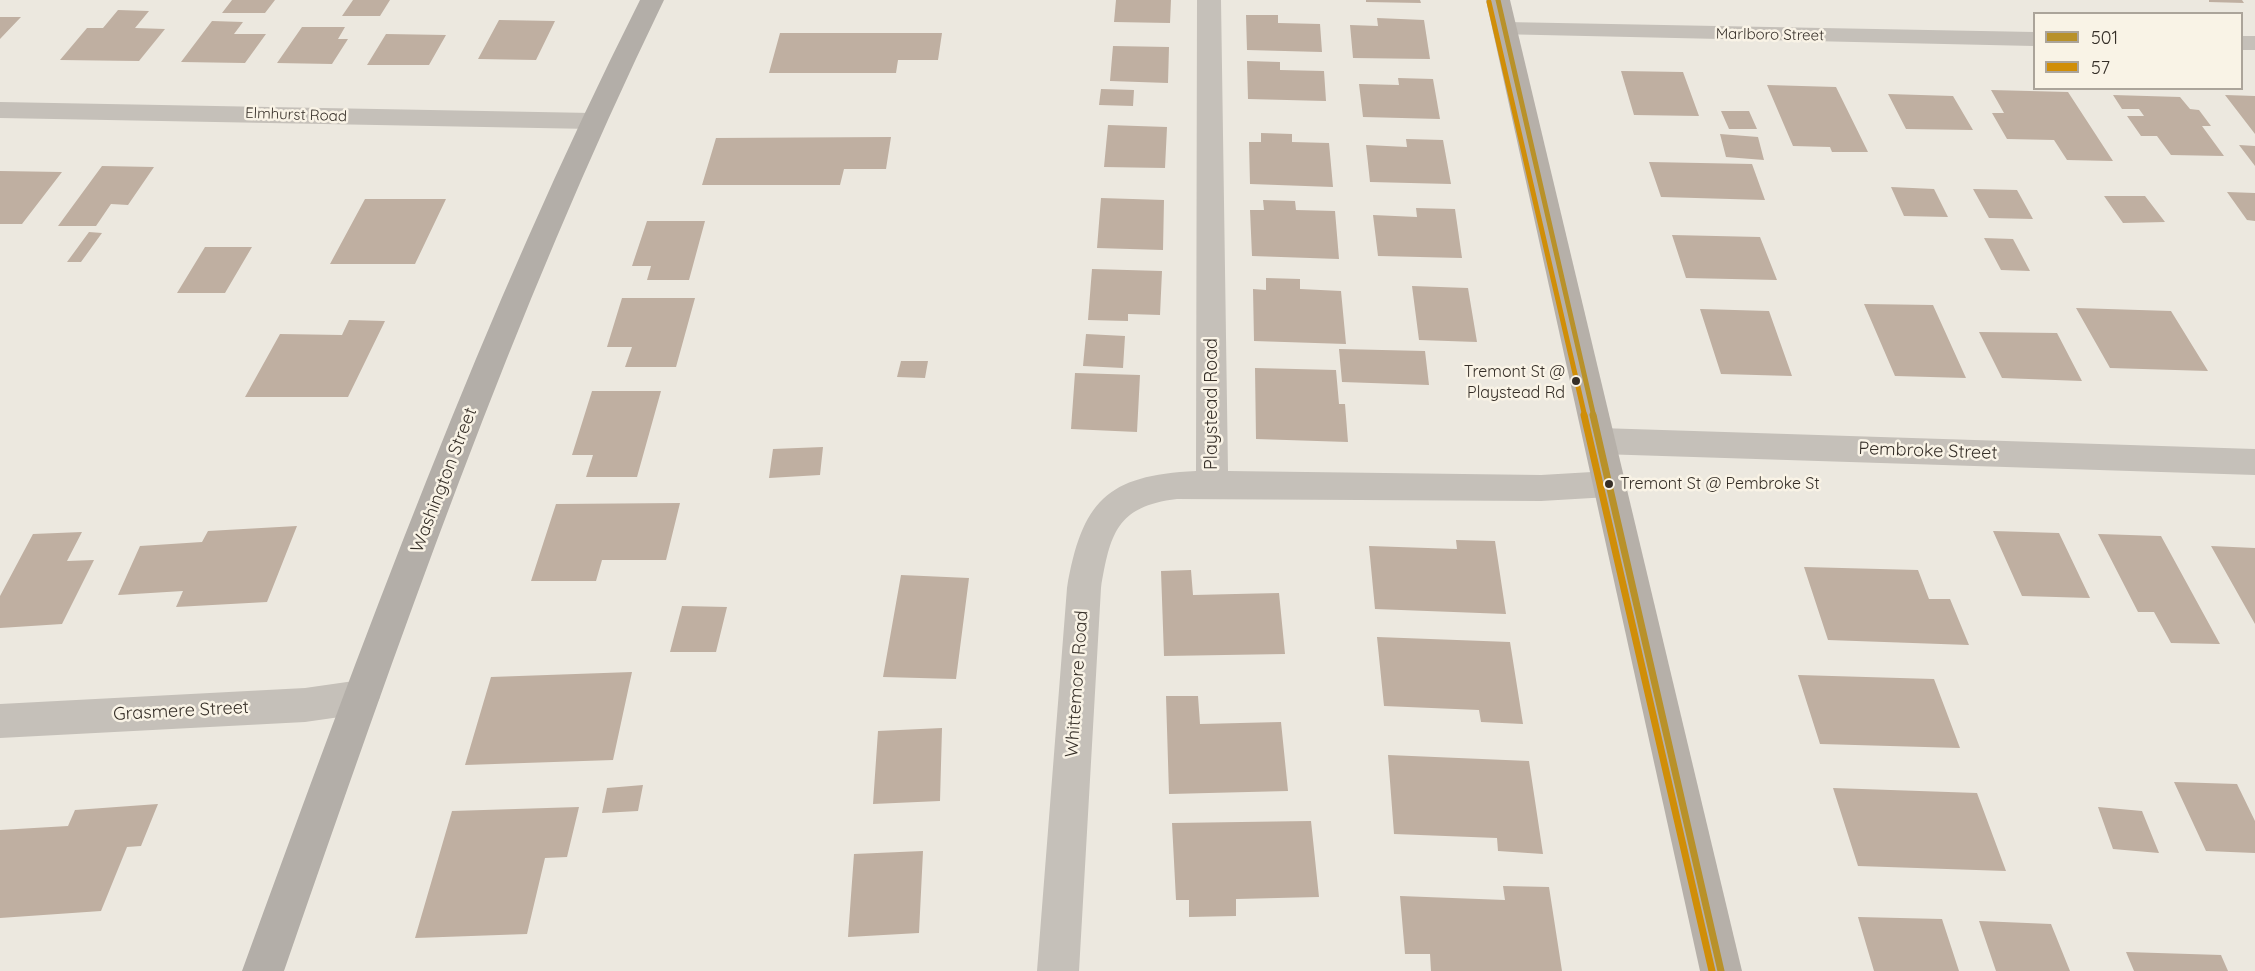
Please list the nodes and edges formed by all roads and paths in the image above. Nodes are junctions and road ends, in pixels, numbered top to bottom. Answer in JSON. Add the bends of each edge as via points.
{"nodes":[{"id":1,"x":652,"y":0,"type":"edge"},
{"id":2,"x":1209,"y":0,"type":"edge"},
{"id":3,"x":1502,"y":14,"type":"edge"},
{"id":4,"x":2033,"y":39,"type":"edge"},
{"id":5,"x":0,"y":110,"type":"edge"},
{"id":6,"x":592,"y":121,"type":"junction"},
{"id":7,"x":1600,"y":441,"type":"junction"},
{"id":8,"x":2255,"y":462,"type":"edge"},
{"id":9,"x":1212,"y":484,"type":"junction"},
{"id":10,"x":1610,"y":484,"type":"junction"},
{"id":11,"x":361,"y":697,"type":"junction"},
{"id":12,"x":0,"y":721,"type":"edge"},
{"id":13,"x":263,"y":971,"type":"edge"},
{"id":14,"x":1058,"y":971,"type":"edge"},
{"id":15,"x":1721,"y":971,"type":"edge"}],
"edges":[{"from":1,"to":6,"type":"main road","name":"Washington Street"},
{"from":2,"to":9,"type":"street","name":"Playstead Road"},
{"from":3,"to":4,"type":"street","name":"Marlboro Street"},
{"from":3,"to":7,"type":"main road"},
{"from":5,"to":6,"type":"street","name":"Elmhurst Road"},
{"from":6,"to":11,"type":"main road","name":"Washington Street","via":[[487,367]]},
{"from":7,"to":8,"type":"street","name":"Pembroke Street"},
{"from":7,"to":10,"type":"main road"},
{"from":9,"to":10,"type":"street","name":"Playstead Road","via":[[1541,488]]},
{"from":9,"to":14,"type":"street","name":"Whittemore Road","via":[[1161,486],[1123,498],[1095,535],[1084,588]]},
{"from":10,"to":15,"type":"main road"},
{"from":11,"to":12,"type":"street","name":"Grasmere Street","via":[[305,705]]},
{"from":11,"to":13,"type":"main road","name":"Washington Street"}]}
